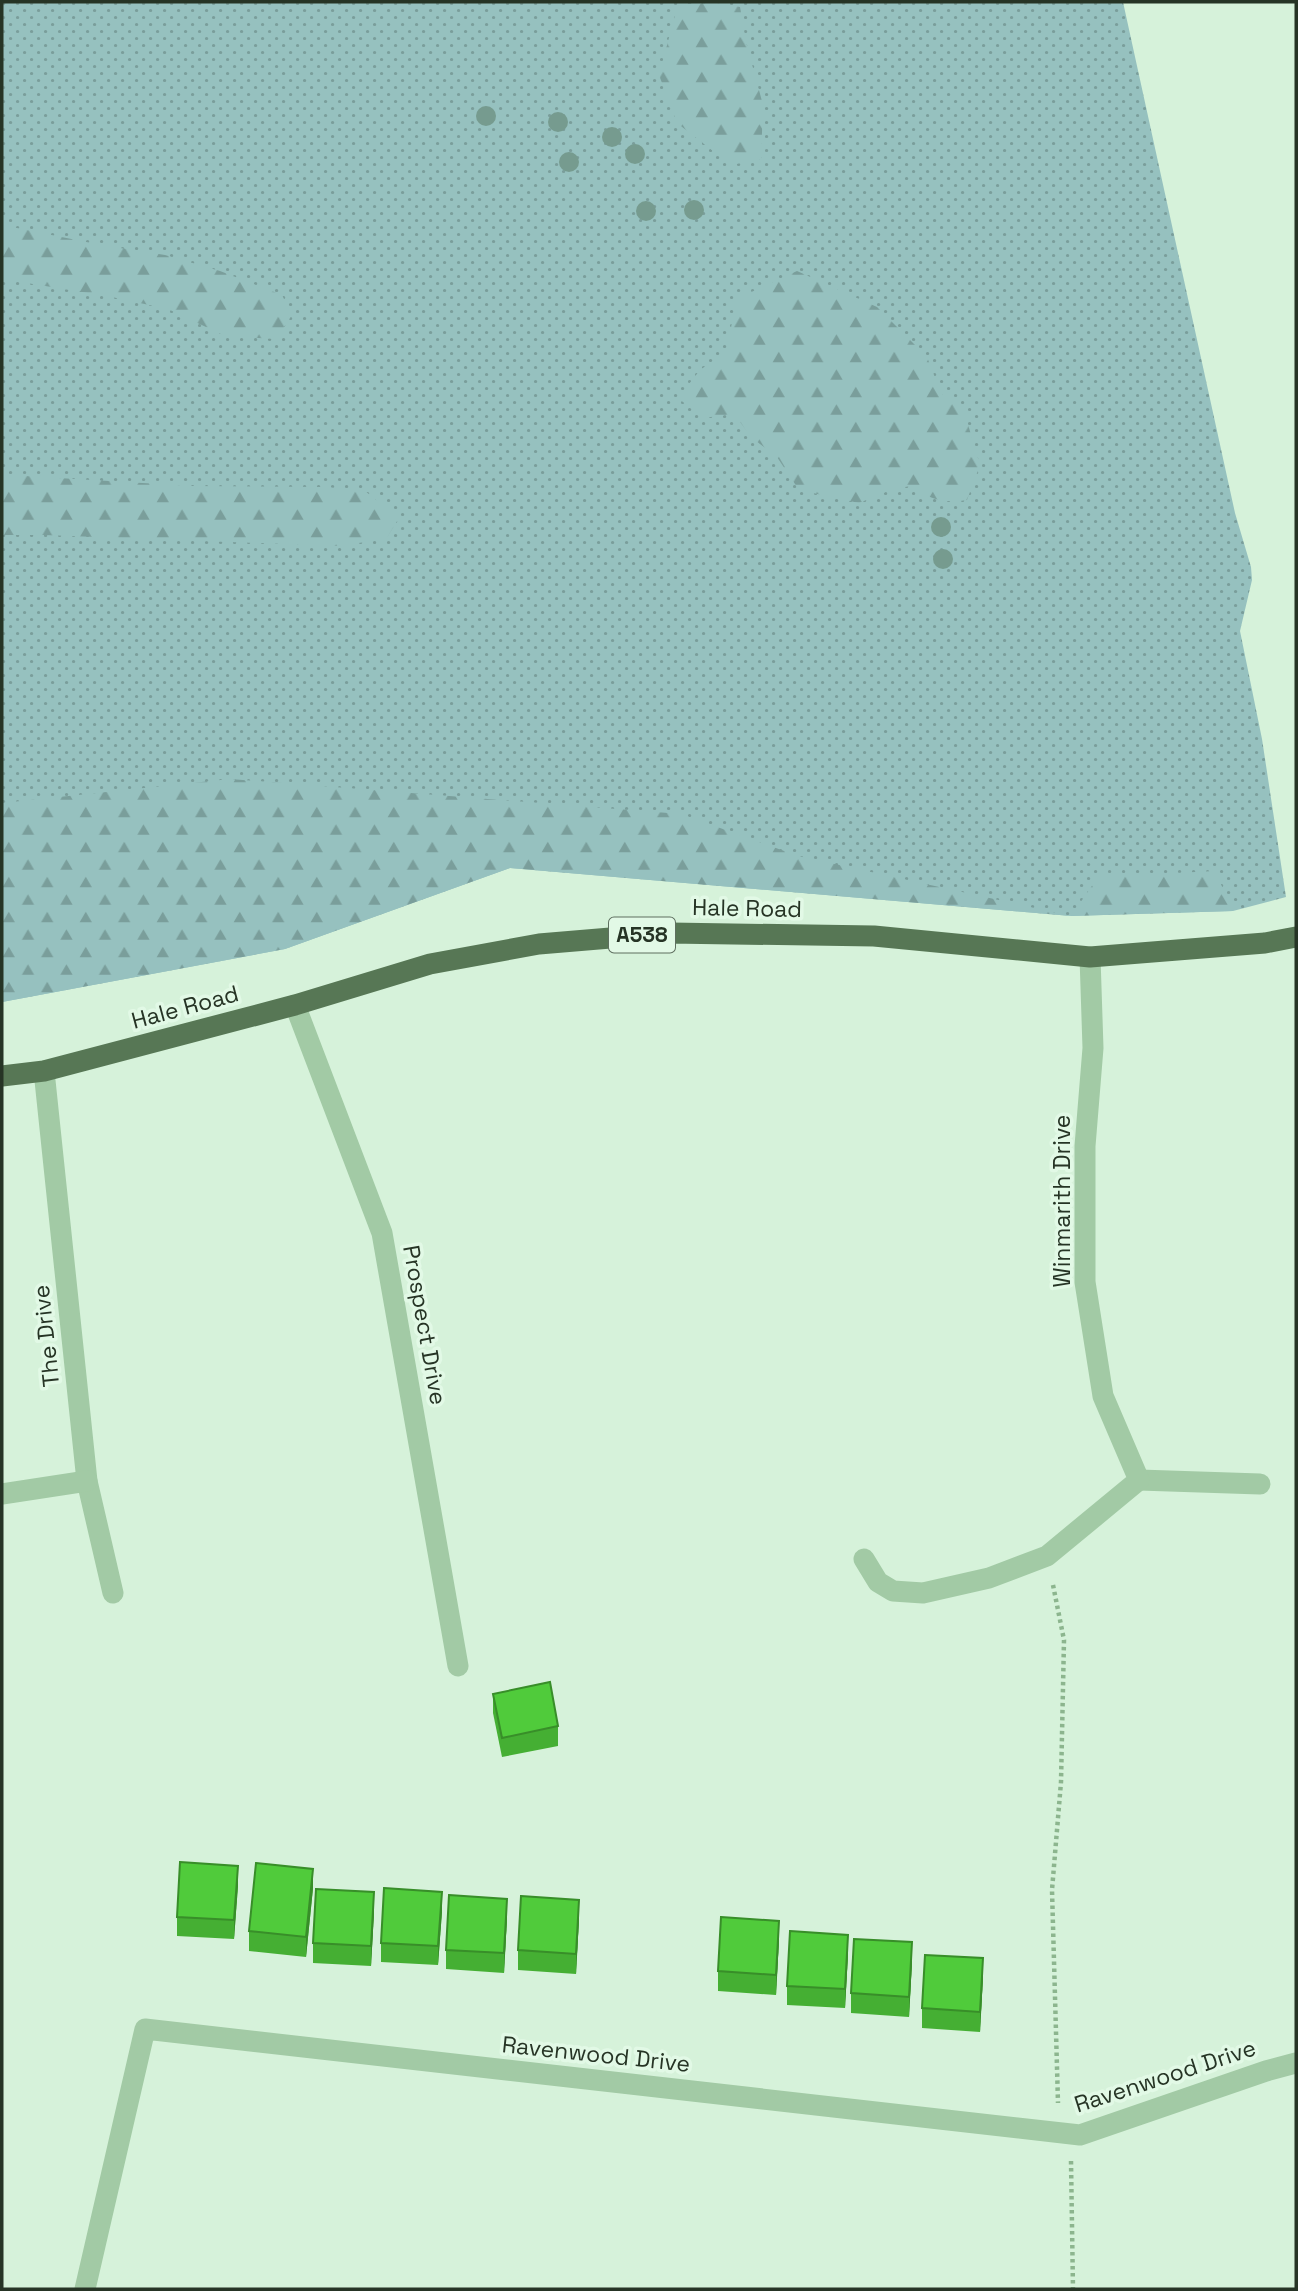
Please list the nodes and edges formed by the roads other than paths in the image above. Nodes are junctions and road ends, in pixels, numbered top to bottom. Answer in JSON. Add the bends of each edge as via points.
{"nodes":[{"id":1,"x":1296,"y":936,"type":"edge"},
{"id":2,"x":1090,"y":957,"type":"junction"},
{"id":3,"x":295,"y":1006,"type":"junction"},
{"id":4,"x":44,"y":1071,"type":"junction"},
{"id":5,"x":2,"y":1076,"type":"edge"},
{"id":6,"x":1139,"y":1480,"type":"junction"},
{"id":7,"x":87,"y":1481,"type":"junction"},
{"id":8,"x":1260,"y":1484,"type":"dead end"},
{"id":9,"x":2,"y":1494,"type":"edge"},
{"id":10,"x":864,"y":1559,"type":"dead end"},
{"id":11,"x":114,"y":1593,"type":"dead end"},
{"id":12,"x":458,"y":1666,"type":"dead end"},
{"id":13,"x":1296,"y":2063,"type":"edge"},
{"id":14,"x":85,"y":2289,"type":"edge"}],
"edges":[{"from":1,"to":2,"type":"main road","name":"Hale Road","number":"A538","via":[[1265,943]]},
{"from":2,"to":3,"type":"main road","name":"Hale Road","number":"A538","via":[[874,936],[670,933],[539,944],[430,964]]},
{"from":2,"to":6,"type":"street","name":"Winmarith Drive","via":[[1093,1048],[1085,1146],[1085,1282],[1103,1396]]},
{"from":3,"to":4,"type":"main road","name":"Hale Road","number":"A538"},
{"from":3,"to":12,"type":"street","name":"Prospect Drive","via":[[382,1233]]},
{"from":4,"to":5,"type":"main road","name":"Hale Road","number":"A538"},
{"from":4,"to":7,"type":"street","name":"The Drive"},
{"from":6,"to":8,"type":"street"},
{"from":6,"to":10,"type":"street","via":[[1047,1556],[989,1578],[923,1593],[893,1591],[878,1581]]},
{"from":7,"to":9,"type":"street"},
{"from":7,"to":11,"type":"street","name":"The Drive"},
{"from":13,"to":14,"type":"street","name":"Ravenwood Drive","via":[[1080,2135],[145,2029]]}]}
